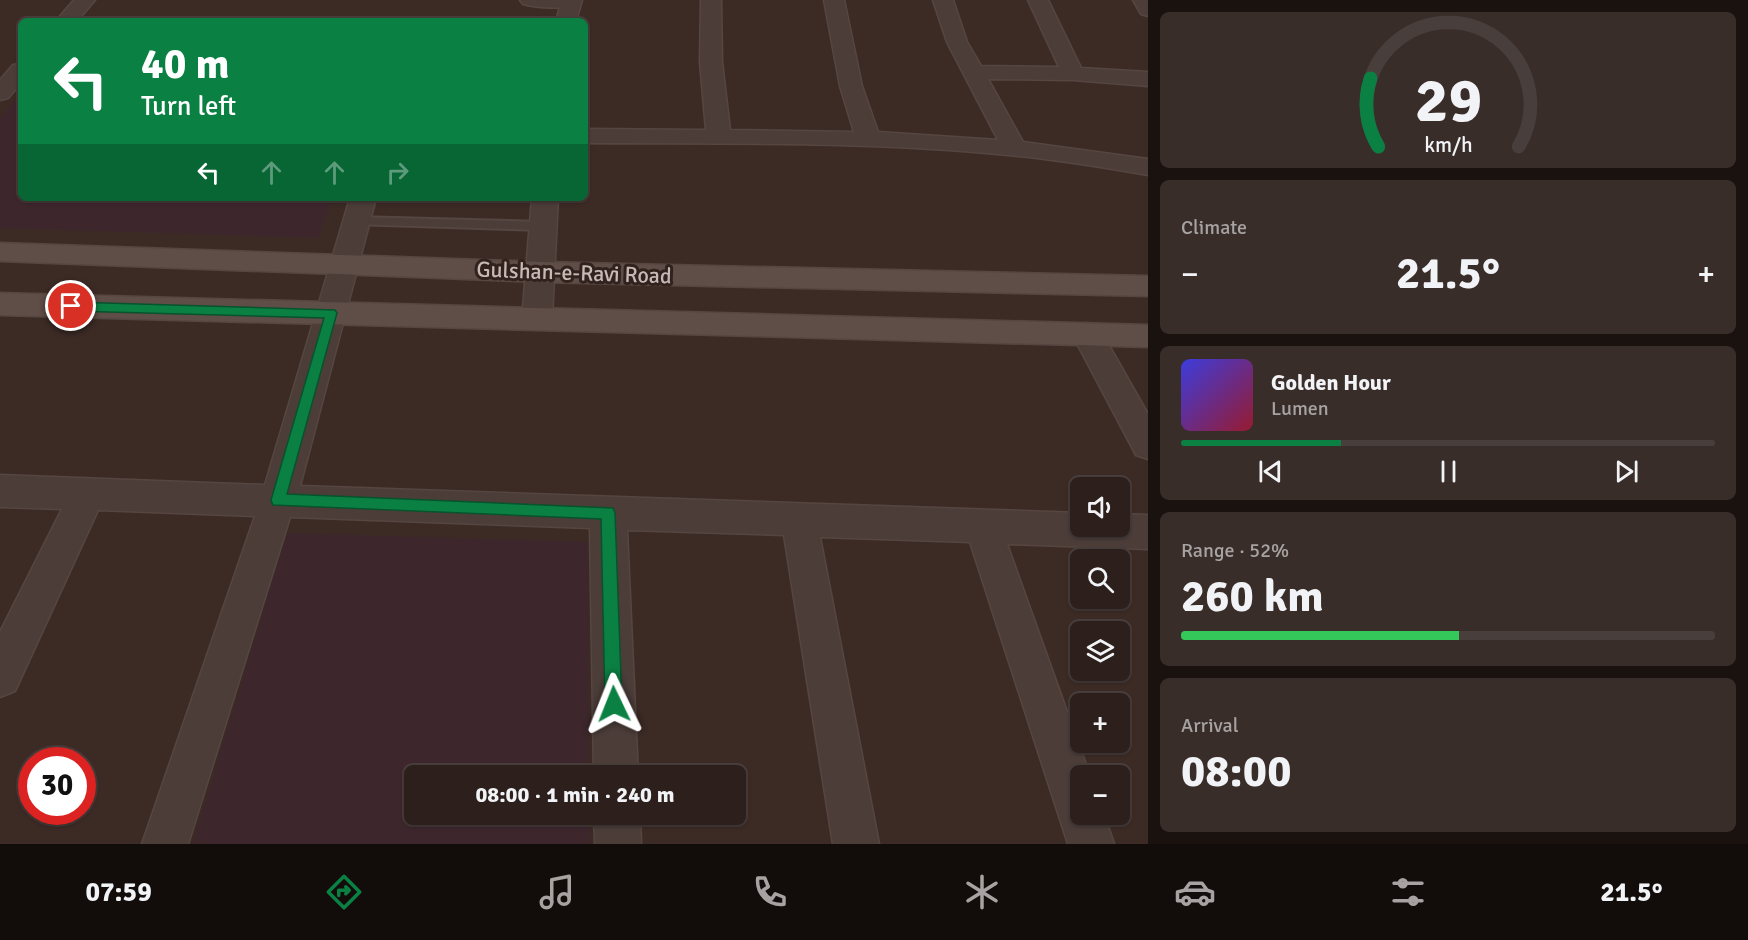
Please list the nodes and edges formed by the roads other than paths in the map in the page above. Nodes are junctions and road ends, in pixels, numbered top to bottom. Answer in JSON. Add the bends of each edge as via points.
{"nodes":[{"id":1,"x":85,"y":0,"type":"edge"},
{"id":2,"x":530,"y":0,"type":"edge"},
{"id":3,"x":711,"y":0,"type":"edge"},
{"id":4,"x":834,"y":0,"type":"edge"},
{"id":5,"x":944,"y":0,"type":"edge"},
{"id":6,"x":1038,"y":0,"type":"edge"},
{"id":7,"x":1143,"y":0,"type":"edge"},
{"id":8,"x":571,"y":1,"type":"edge"},
{"id":9,"x":1148,"y":10,"type":"edge"},
{"id":10,"x":69,"y":18,"type":"edge"},
{"id":11,"x":567,"y":18,"type":"edge"},
{"id":12,"x":18,"y":61,"type":"edge"},
{"id":13,"x":975,"y":72,"type":"junction"},
{"id":14,"x":1073,"y":74,"type":"junction"},
{"id":15,"x":1148,"y":79,"type":"edge"},
{"id":16,"x":0,"y":93,"type":"edge"},
{"id":17,"x":588,"y":136,"type":"edge"},
{"id":18,"x":719,"y":137,"type":"junction"},
{"id":19,"x":869,"y":140,"type":"junction"},
{"id":20,"x":1014,"y":147,"type":"junction"},
{"id":21,"x":1148,"y":167,"type":"edge"},
{"id":22,"x":545,"y":201,"type":"edge"},
{"id":23,"x":359,"y":209,"type":"edge"},
{"id":24,"x":543,"y":226,"type":"junction"},
{"id":25,"x":0,"y":252,"type":"edge"},
{"id":26,"x":345,"y":264,"type":"junction"},
{"id":27,"x":542,"y":272,"type":"junction"},
{"id":28,"x":1148,"y":286,"type":"edge"},
{"id":29,"x":0,"y":304,"type":"edge"},
{"id":30,"x":331,"y":313,"type":"junction"},
{"id":31,"x":537,"y":319,"type":"junction"},
{"id":32,"x":1087,"y":334,"type":"junction"},
{"id":33,"x":1148,"y":336,"type":"edge"},
{"id":34,"x":1148,"y":445,"type":"edge"},
{"id":35,"x":0,"y":491,"type":"edge"},
{"id":36,"x":88,"y":494,"type":"junction"},
{"id":37,"x":278,"y":500,"type":"junction"},
{"id":38,"x":608,"y":513,"type":"junction"},
{"id":39,"x":798,"y":519,"type":"junction"},
{"id":40,"x":983,"y":526,"type":"junction"},
{"id":41,"x":1148,"y":532,"type":"edge"},
{"id":42,"x":0,"y":676,"type":"edge"},
{"id":43,"x":616,"y":765,"type":"edge"},
{"id":44,"x":1070,"y":781,"type":"edge"},
{"id":45,"x":617,"y":825,"type":"edge"},
{"id":46,"x":1085,"y":825,"type":"edge"},
{"id":47,"x":165,"y":844,"type":"edge"},
{"id":48,"x":618,"y":844,"type":"edge"},
{"id":49,"x":856,"y":844,"type":"edge"},
{"id":50,"x":1091,"y":844,"type":"edge"}],
"edges":[{"from":1,"to":10,"type":"street"},
{"from":2,"to":8,"type":"street"},
{"from":3,"to":18,"type":"street","via":[[711,62]]},
{"from":4,"to":19,"type":"street","via":[[851,86]]},
{"from":5,"to":13,"type":"street","via":[[957,42]]},
{"from":6,"to":14,"type":"street"},
{"from":7,"to":9,"type":"street"},
{"from":8,"to":11,"type":"street"},
{"from":12,"to":16,"type":"street"},
{"from":13,"to":14,"type":"street"},
{"from":13,"to":20,"type":"street"},
{"from":14,"to":15,"type":"street"},
{"from":17,"to":18,"type":"street"},
{"from":18,"to":19,"type":"street"},
{"from":19,"to":20,"type":"street"},
{"from":20,"to":21,"type":"street"},
{"from":22,"to":24,"type":"street"},
{"from":23,"to":24,"type":"lane"},
{"from":23,"to":26,"type":"street"},
{"from":24,"to":27,"type":"street"},
{"from":25,"to":26,"type":"main road","name":"Gulshan-e-Ravi Road"},
{"from":26,"to":27,"type":"main road","name":"Gulshan-e-Ravi Road"},
{"from":26,"to":30,"type":"street"},
{"from":27,"to":28,"type":"main road","name":"Gulshan-e-Ravi Road"},
{"from":27,"to":31,"type":"street"},
{"from":29,"to":30,"type":"main road"},
{"from":30,"to":31,"type":"main road"},
{"from":30,"to":37,"type":"street"},
{"from":31,"to":32,"type":"main road"},
{"from":32,"to":33,"type":"main road"},
{"from":32,"to":34,"type":"street"},
{"from":35,"to":36,"type":"street"},
{"from":36,"to":37,"type":"street"},
{"from":36,"to":42,"type":"street"},
{"from":37,"to":38,"type":"street"},
{"from":37,"to":47,"type":"street"},
{"from":38,"to":39,"type":"street"},
{"from":38,"to":43,"type":"street"},
{"from":39,"to":40,"type":"street"},
{"from":39,"to":49,"type":"street"},
{"from":40,"to":41,"type":"street"},
{"from":40,"to":44,"type":"street"},
{"from":45,"to":48,"type":"street"},
{"from":46,"to":50,"type":"street"}]}
